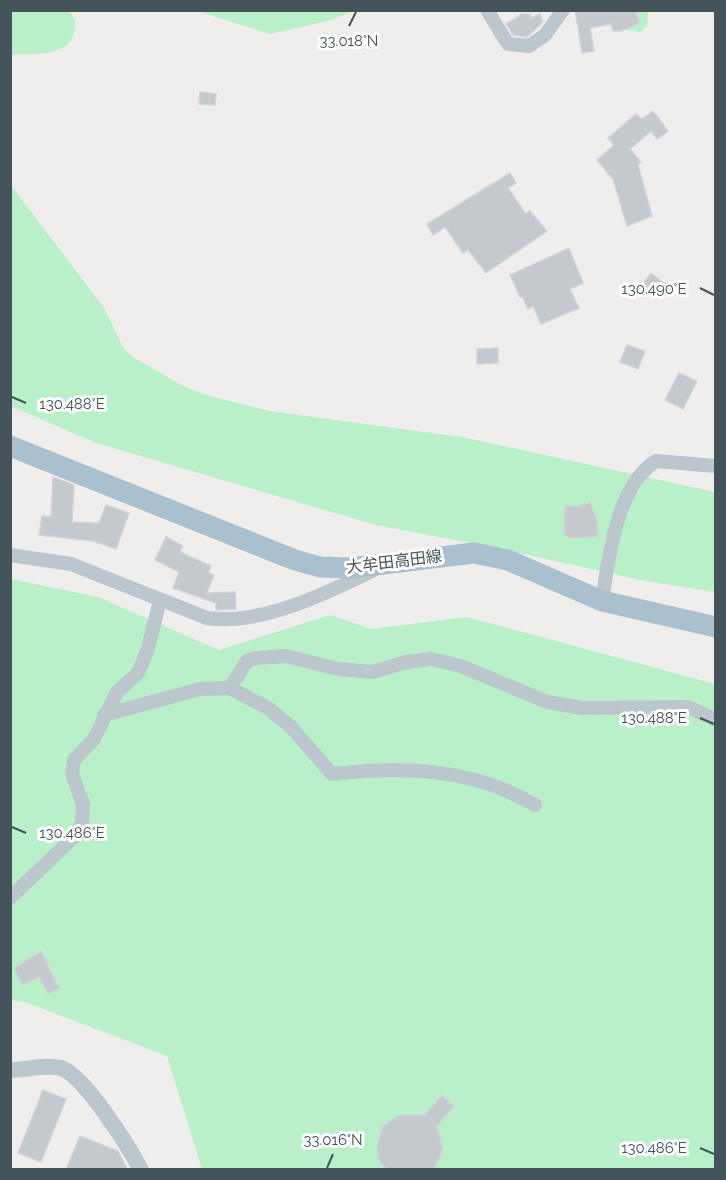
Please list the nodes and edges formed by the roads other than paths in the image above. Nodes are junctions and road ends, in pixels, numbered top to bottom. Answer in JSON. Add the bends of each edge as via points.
{"nodes":[{"id":1,"x":487,"y":10,"type":"edge"},
{"id":2,"x":563,"y":10,"type":"edge"},
{"id":3,"x":10,"y":446,"type":"edge"},
{"id":4,"x":716,"y":466,"type":"edge"},
{"id":5,"x":10,"y":555,"type":"edge"},
{"id":6,"x":386,"y":563,"type":"junction"},
{"id":7,"x":160,"y":600,"type":"junction"},
{"id":8,"x":602,"y":601,"type":"junction"},
{"id":9,"x":716,"y":627,"type":"edge"},
{"id":10,"x":230,"y":688,"type":"junction"},
{"id":11,"x":104,"y":715,"type":"junction"},
{"id":12,"x":716,"y":720,"type":"edge"},
{"id":13,"x":535,"y":805,"type":"dead end"},
{"id":14,"x":10,"y":898,"type":"edge"},
{"id":15,"x":10,"y":1070,"type":"edge"},
{"id":16,"x":141,"y":1170,"type":"edge"}],
"edges":[{"from":1,"to":2,"type":"street","via":[[508,44],[529,46],[545,35]]},
{"from":3,"to":6,"type":"main road","name":"大牟田高田線","via":[[295,560],[320,567],[350,568]]},
{"from":4,"to":8,"type":"street","via":[[656,461],[642,471],[616,521]]},
{"from":5,"to":7,"type":"street","via":[[70,564]]},
{"from":6,"to":7,"type":"street","via":[[315,596],[251,618],[207,618]]},
{"from":6,"to":8,"type":"main road","name":"大牟田高田線","via":[[474,553],[508,560]]},
{"from":7,"to":11,"type":"street","via":[[138,673],[117,693]]},
{"from":8,"to":9,"type":"main road","name":"大牟田高田線"},
{"from":10,"to":11,"type":"street","via":[[200,689]]},
{"from":10,"to":12,"type":"street","via":[[247,661],[256,658],[286,656],[338,669],[373,672],[431,659],[461,666],[547,702],[582,708],[688,707]]},
{"from":10,"to":13,"type":"street","via":[[268,708],[291,727],[332,774],[434,771],[478,779],[516,793]]},
{"from":11,"to":14,"type":"street","via":[[94,739],[74,760],[72,774],[83,804],[82,823],[75,836]]},
{"from":15,"to":16,"type":"street","via":[[52,1067],[64,1069],[79,1080]]}]}
